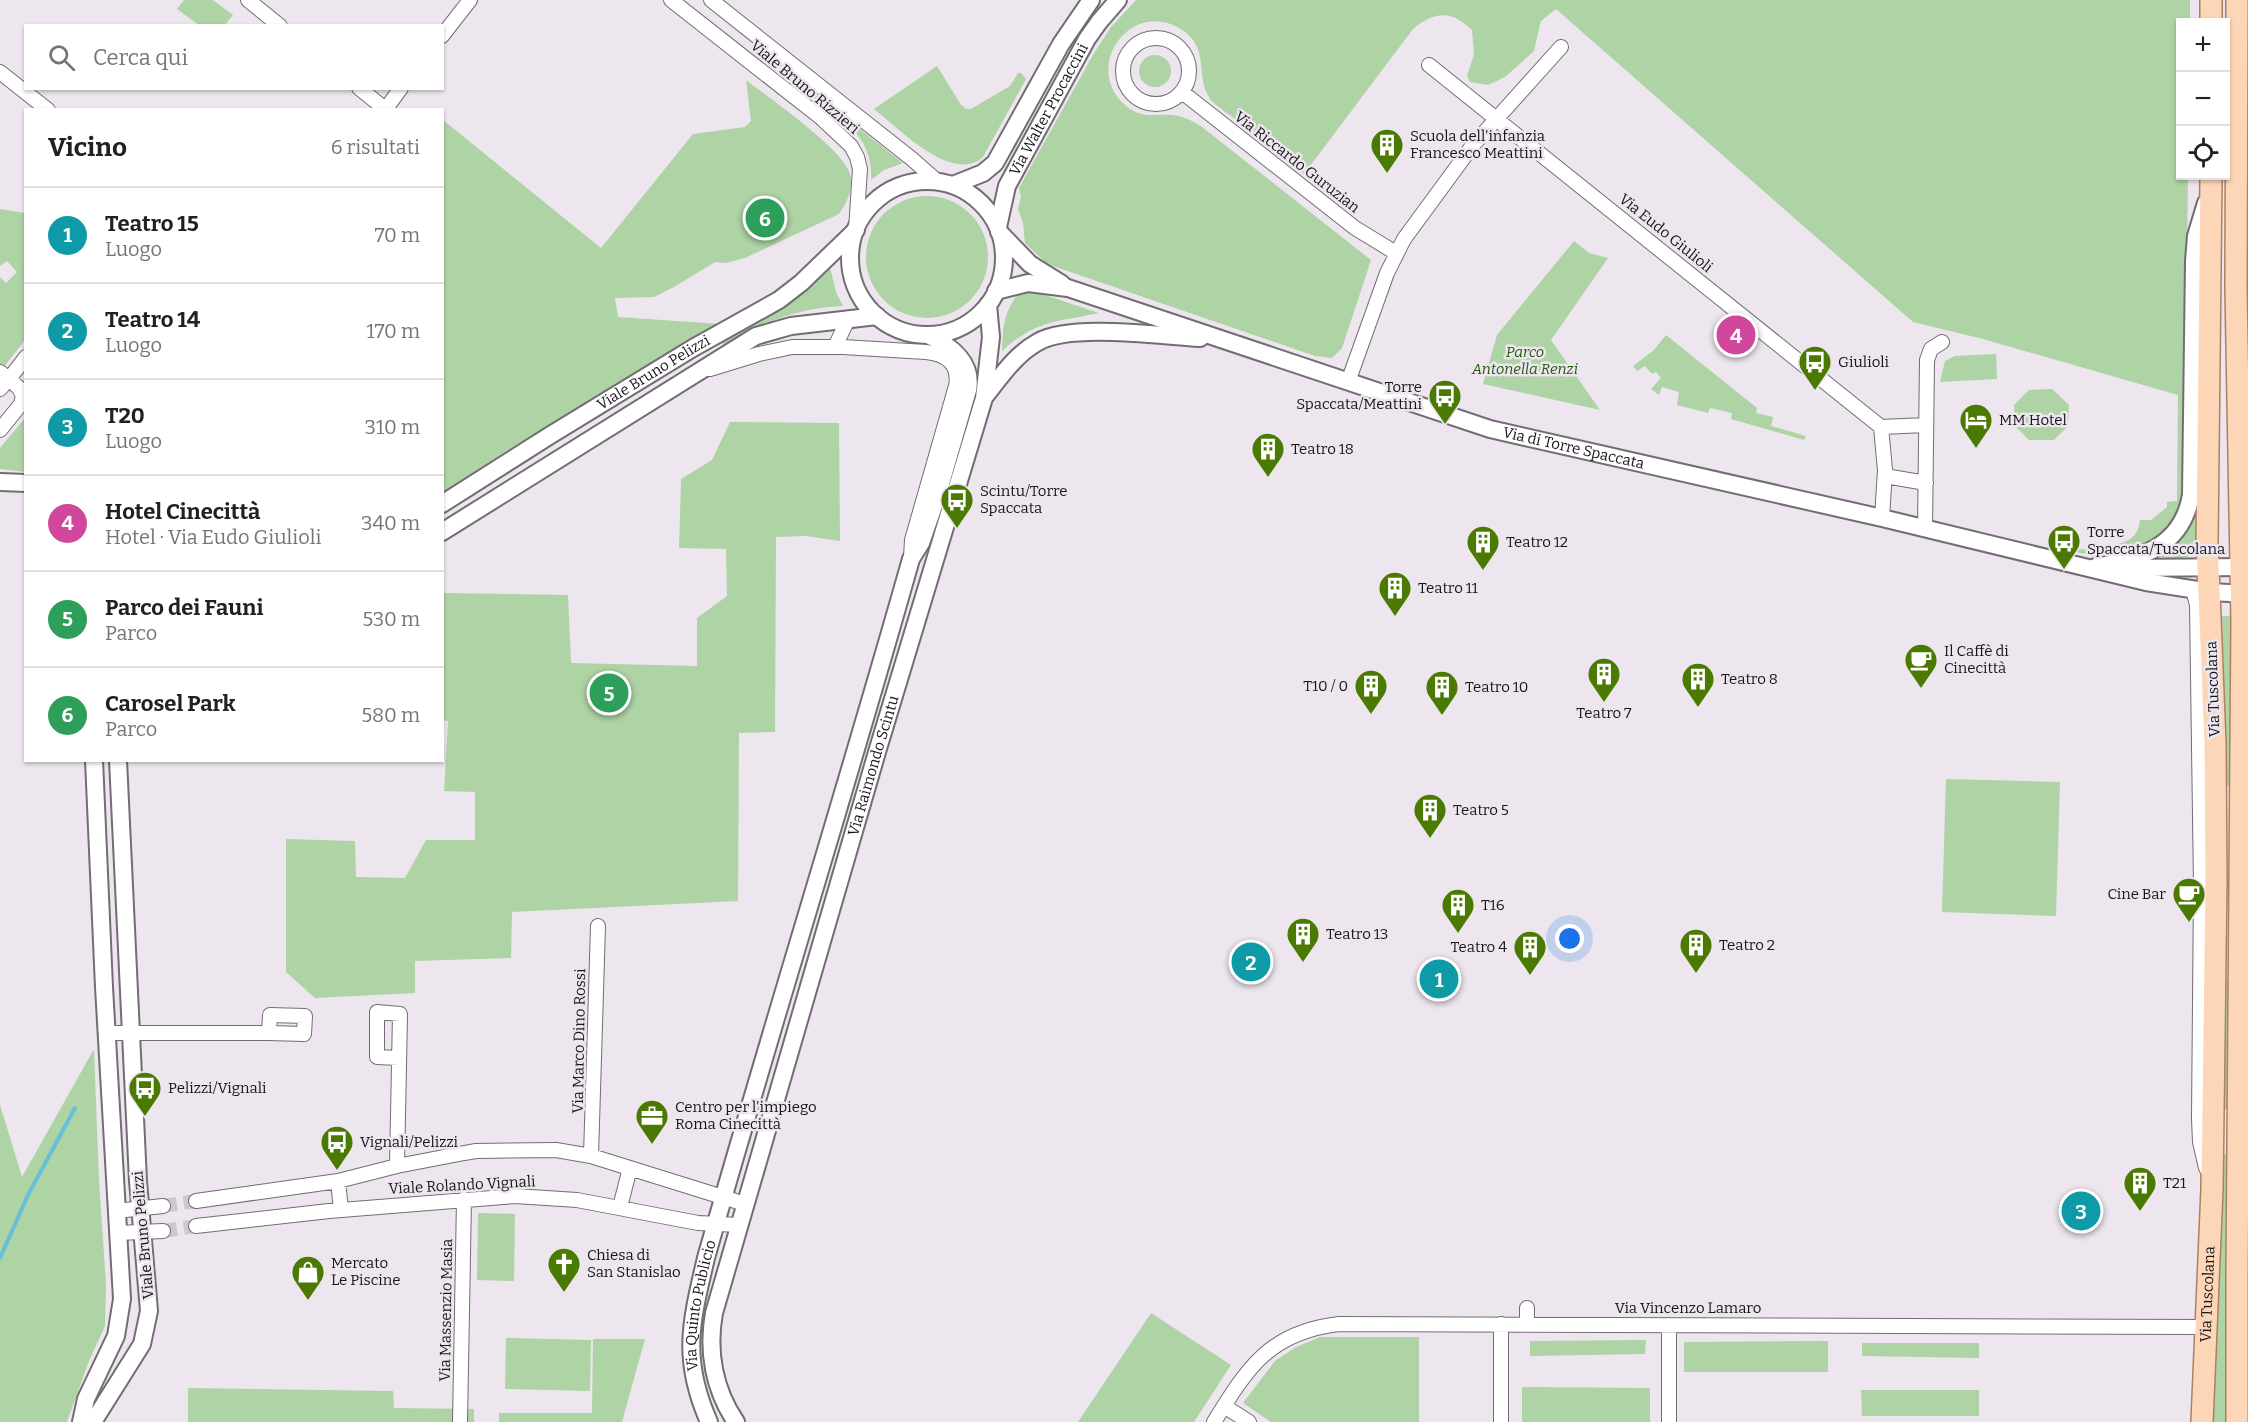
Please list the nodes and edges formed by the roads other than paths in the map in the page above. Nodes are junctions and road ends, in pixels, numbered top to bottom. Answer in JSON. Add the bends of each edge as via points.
{"nodes":[{"id":1,"x":248,"y":0,"type":"edge"},
{"id":2,"x":470,"y":0,"type":"edge"},
{"id":3,"x":671,"y":0,"type":"edge"},
{"id":4,"x":711,"y":0,"type":"edge"},
{"id":5,"x":1091,"y":0,"type":"edge"},
{"id":6,"x":1118,"y":0,"type":"edge"},
{"id":7,"x":2211,"y":0,"type":"edge"},
{"id":8,"x":2236,"y":0,"type":"edge"},
{"id":9,"x":2211,"y":18,"type":"edge"},
{"id":10,"x":278,"y":24,"type":"edge"},
{"id":11,"x":444,"y":33,"type":"edge"},
{"id":12,"x":2248,"y":46,"type":"edge"},
{"id":13,"x":1561,"y":47,"type":"dead end"},
{"id":14,"x":1429,"y":64,"type":"dead end"},
{"id":15,"x":0,"y":72,"type":"edge"},
{"id":16,"x":361,"y":90,"type":"edge"},
{"id":17,"x":399,"y":90,"type":"edge"},
{"id":18,"x":1182,"y":92,"type":"junction"},
{"id":19,"x":45,"y":108,"type":"edge"},
{"id":20,"x":384,"y":108,"type":"edge"},
{"id":21,"x":386,"y":108,"type":"edge"},
{"id":22,"x":1496,"y":118,"type":"junction"},
{"id":23,"x":2236,"y":130,"type":"junction"},
{"id":24,"x":2211,"y":182,"type":"edge"},
{"id":25,"x":945,"y":184,"type":"junction"},
{"id":26,"x":998,"y":229,"type":"junction"},
{"id":27,"x":856,"y":230,"type":"junction"},
{"id":28,"x":1396,"y":253,"type":"junction"},
{"id":29,"x":1068,"y":288,"type":"junction"},
{"id":30,"x":992,"y":298,"type":"junction"},
{"id":31,"x":877,"y":316,"type":"junction"},
{"id":32,"x":848,"y":319,"type":"junction"},
{"id":33,"x":928,"y":335,"type":"junction"},
{"id":34,"x":713,"y":337,"type":"junction"},
{"id":35,"x":1225,"y":340,"type":"junction"},
{"id":36,"x":1942,"y":342,"type":"dead end"},
{"id":37,"x":835,"y":347,"type":"junction"},
{"id":38,"x":725,"y":355,"type":"junction"},
{"id":39,"x":24,"y":359,"type":"edge"},
{"id":40,"x":697,"y":374,"type":"junction"},
{"id":41,"x":3,"y":380,"type":"edge"},
{"id":42,"x":1348,"y":382,"type":"junction"},
{"id":43,"x":984,"y":398,"type":"junction"},
{"id":44,"x":2238,"y":399,"type":"junction"},
{"id":45,"x":1926,"y":425,"type":"junction"},
{"id":46,"x":1881,"y":427,"type":"junction"},
{"id":47,"x":0,"y":430,"type":"edge"},
{"id":48,"x":2248,"y":450,"type":"edge"},
{"id":49,"x":1885,"y":476,"type":"junction"},
{"id":50,"x":0,"y":482,"type":"edge"},
{"id":51,"x":24,"y":483,"type":"edge"},
{"id":52,"x":1926,"y":483,"type":"junction"},
{"id":53,"x":444,"y":503,"type":"edge"},
{"id":54,"x":1882,"y":518,"type":"junction"},
{"id":55,"x":1925,"y":529,"type":"junction"},
{"id":56,"x":444,"y":531,"type":"edge"},
{"id":57,"x":911,"y":559,"type":"junction"},
{"id":58,"x":2091,"y":567,"type":"junction"},
{"id":59,"x":2245,"y":568,"type":"edge"},
{"id":60,"x":2209,"y":569,"type":"junction"},
{"id":61,"x":2201,"y":591,"type":"junction"},
{"id":62,"x":2245,"y":594,"type":"edge"},
{"id":63,"x":2242,"y":622,"type":"junction"},
{"id":64,"x":2248,"y":642,"type":"edge"},
{"id":65,"x":94,"y":762,"type":"edge"},
{"id":66,"x":118,"y":762,"type":"edge"},
{"id":67,"x":597,"y":926,"type":"dead end"},
{"id":68,"x":107,"y":1033,"type":"junction"},
{"id":69,"x":130,"y":1033,"type":"junction"},
{"id":70,"x":269,"y":1033,"type":"dead end"},
{"id":71,"x":399,"y":1058,"type":"dead end"},
{"id":72,"x":591,"y":1156,"type":"junction"},
{"id":73,"x":397,"y":1166,"type":"junction"},
{"id":74,"x":630,"y":1168,"type":"junction"},
{"id":75,"x":338,"y":1181,"type":"junction"},
{"id":76,"x":2212,"y":1189,"type":"junction"},
{"id":77,"x":722,"y":1197,"type":"junction"},
{"id":78,"x":464,"y":1199,"type":"junction"},
{"id":79,"x":196,"y":1201,"type":"tunnel mouth"},
{"id":80,"x":745,"y":1204,"type":"junction"},
{"id":81,"x":163,"y":1206,"type":"tunnel mouth"},
{"id":82,"x":620,"y":1207,"type":"junction"},
{"id":83,"x":140,"y":1209,"type":"junction"},
{"id":84,"x":341,"y":1210,"type":"junction"},
{"id":85,"x":116,"y":1211,"type":"junction"},
{"id":86,"x":716,"y":1223,"type":"junction"},
{"id":87,"x":739,"y":1225,"type":"junction"},
{"id":88,"x":196,"y":1226,"type":"tunnel mouth"},
{"id":89,"x":163,"y":1231,"type":"tunnel mouth"},
{"id":90,"x":143,"y":1232,"type":"junction"},
{"id":91,"x":118,"y":1233,"type":"junction"},
{"id":92,"x":1527,"y":1308,"type":"dead end"},
{"id":93,"x":1502,"y":1324,"type":"junction"},
{"id":94,"x":1527,"y":1324,"type":"junction"},
{"id":95,"x":1669,"y":1325,"type":"junction"},
{"id":96,"x":2205,"y":1327,"type":"junction"},
{"id":97,"x":1224,"y":1406,"type":"junction"},
{"id":98,"x":2202,"y":1412,"type":"edge"},
{"id":99,"x":81,"y":1422,"type":"edge"},
{"id":100,"x":93,"y":1422,"type":"edge"},
{"id":101,"x":460,"y":1422,"type":"edge"},
{"id":102,"x":710,"y":1422,"type":"edge"},
{"id":103,"x":736,"y":1422,"type":"edge"},
{"id":104,"x":1214,"y":1422,"type":"edge"},
{"id":105,"x":1249,"y":1422,"type":"edge"},
{"id":106,"x":1501,"y":1422,"type":"edge"},
{"id":107,"x":1669,"y":1422,"type":"edge"},
{"id":108,"x":2191,"y":1422,"type":"edge"},
{"id":109,"x":2237,"y":1422,"type":"edge"}],
"edges":[{"from":1,"to":10,"type":"street"},
{"from":2,"to":11,"type":"street"},
{"from":3,"to":27,"type":"street","name":"Viale Bruno Rizzieri","via":[[851,146],[860,169]]},
{"from":4,"to":25,"type":"street","name":"Viale Bruno Rizzieri"},
{"from":5,"to":25,"type":"street","name":"Via Walter Procaccini","via":[[1061,44],[995,163],[983,173]]},
{"from":6,"to":26,"type":"street","name":"Via Walter Procaccini","via":[[1088,39],[1020,160],[1005,191]]},
{"from":7,"to":9,"type":"main road"},
{"from":8,"to":23,"type":"main road","name":"Via Tuscolana"},
{"from":12,"to":23,"type":"main road"},
{"from":13,"to":22,"type":"street"},
{"from":14,"to":22,"type":"street","name":"Via Eudo Giulioli"},
{"from":15,"to":19,"type":"street"},
{"from":16,"to":20,"type":"street"},
{"from":17,"to":21,"type":"street"},
{"from":18,"to":18,"type":"street","via":[[1189,72],[1182,51],[1174,43],[1164,39],[1143,40],[1126,54],[1122,76],[1132,95],[1152,104],[1163,104]]},
{"from":18,"to":28,"type":"street","name":"Via Riccardo Guruzian","via":[[1346,222]]},
{"from":22,"to":28,"type":"street","via":[[1464,155]]},
{"from":22,"to":46,"type":"street","name":"Via Eudo Giulioli"},
{"from":23,"to":44,"type":"main road","name":"Via Tuscolana"},
{"from":24,"to":58,"type":"street","name":"Via Tuscolana","via":[[2196,236],[2188,510],[2173,534],[2154,550],[2130,560]]},
{"from":24,"to":60,"type":"main road","name":"Via Tuscolana","via":[[2207,371]]},
{"from":25,"to":26,"type":"street","via":[[981,203]]},
{"from":25,"to":27,"type":"street","via":[[914,182],[889,191],[869,207]]},
{"from":26,"to":29,"type":"street","name":"Via di Torre Spaccata","via":[[1030,264]]},
{"from":26,"to":30,"type":"street","via":[[1004,262]]},
{"from":27,"to":31,"type":"street","via":[[850,252],[852,275],[860,296]]},
{"from":27,"to":34,"type":"street","name":"Viale Bruno Pelizzi","via":[[786,295]]},
{"from":28,"to":42,"type":"street"},
{"from":29,"to":30,"type":"street","name":"Via di Torre Spaccata","via":[[1022,284]]},
{"from":29,"to":35,"type":"street","name":"Via di Torre Spaccata"},
{"from":30,"to":33,"type":"street","via":[[977,317],[963,326]]},
{"from":30,"to":43,"type":"street","name":"Via Raimondo Scintu"},
{"from":31,"to":32,"type":"street","name":"Viale Bruno Pelizzi"},
{"from":31,"to":33,"type":"street","via":[[901,330]]},
{"from":32,"to":37,"type":"street"},
{"from":32,"to":38,"type":"street","name":"Viale Bruno Pelizzi","via":[[772,330]]},
{"from":33,"to":57,"type":"street","name":"Via Raimondo Scintu","via":[[960,357],[969,385],[937,498]]},
{"from":34,"to":38,"type":"street"},
{"from":34,"to":53,"type":"street","name":"Viale Bruno Pelizzi"},
{"from":35,"to":42,"type":"street","name":"Via di Torre Spaccata"},
{"from":35,"to":43,"type":"street","via":[[1099,333],[1052,336],[1019,355]]},
{"from":36,"to":45,"type":"street","via":[[1928,356]]},
{"from":37,"to":40,"type":"street","name":"Via Raimondo Scintu","via":[[781,349]]},
{"from":37,"to":57,"type":"street","name":"Via Raimondo Scintu","via":[[937,353],[948,358],[956,369],[956,386],[912,540]]},
{"from":38,"to":40,"type":"street","name":"Viale Bruno Pelizzi"},
{"from":39,"to":41,"type":"street"},
{"from":40,"to":56,"type":"street","name":"Viale Bruno Pelizzi"},
{"from":41,"to":47,"type":"street","via":[[19,388],[23,400]]},
{"from":42,"to":54,"type":"street","name":"Via di Torre Spaccata","via":[[1490,429]]},
{"from":43,"to":80,"type":"street","name":"Via Raimondo Scintu"},
{"from":44,"to":48,"type":"street"},
{"from":44,"to":59,"type":"main road","name":"Via Tuscolana"},
{"from":45,"to":46,"type":"street"},
{"from":45,"to":52,"type":"street"},
{"from":46,"to":49,"type":"street"},
{"from":49,"to":52,"type":"street"},
{"from":49,"to":54,"type":"street"},
{"from":50,"to":51,"type":"street"},
{"from":52,"to":55,"type":"street"},
{"from":54,"to":55,"type":"street","name":"Via di Torre Spaccata"},
{"from":55,"to":58,"type":"street","name":"Via di Torre Spaccata"},
{"from":57,"to":77,"type":"street","name":"Via Raimondo Scintu"},
{"from":58,"to":60,"type":"street","name":"Via di Torre Spaccata"},
{"from":58,"to":61,"type":"street","name":"Via di Torre Spaccata"},
{"from":59,"to":60,"type":"street","name":"Via di Torre Spaccata"},
{"from":59,"to":62,"type":"main road","name":"Via Tuscolana"},
{"from":60,"to":61,"type":"main road","name":"Via Tuscolana"},
{"from":61,"to":62,"type":"street","name":"Via di Torre Spaccata"},
{"from":61,"to":76,"type":"main road","name":"Via Tuscolana","via":[[2215,744]]},
{"from":61,"to":76,"type":"street","name":"Via Tuscolana","via":[[2197,611],[2199,1119],[2202,1152]]},
{"from":62,"to":63,"type":"main road","name":"Via Tuscolana"},
{"from":63,"to":64,"type":"street","name":"Via Tuscolana"},
{"from":63,"to":109,"type":"main road","name":"Via Tuscolana"},
{"from":65,"to":68,"type":"street","name":"Viale Bruno Pelizzi"},
{"from":66,"to":69,"type":"street","name":"Viale Bruno Pelizzi"},
{"from":67,"to":72,"type":"street","name":"Via Marco Dino Rossi"},
{"from":68,"to":69,"type":"street"},
{"from":68,"to":85,"type":"street","name":"Viale Bruno Pelizzi"},
{"from":69,"to":70,"type":"street"},
{"from":69,"to":83,"type":"street","name":"Viale Bruno Pelizzi"},
{"from":71,"to":73,"type":"street"},
{"from":72,"to":73,"type":"street","name":"Viale Rolando Vignali","via":[[556,1150],[476,1151]]},
{"from":72,"to":74,"type":"street","name":"Viale Rolando Vignali"},
{"from":73,"to":75,"type":"street","name":"Viale Rolando Vignali"},
{"from":74,"to":77,"type":"street","name":"Viale Rolando Vignali"},
{"from":74,"to":82,"type":"street"},
{"from":75,"to":79,"type":"street","name":"Viale Rolando Vignali"},
{"from":75,"to":84,"type":"street"},
{"from":76,"to":96,"type":"main road","name":"Via Tuscolana"},
{"from":77,"to":80,"type":"street","name":"Viale Rolando Vignali"},
{"from":77,"to":86,"type":"street","name":"Via Raimondo Scintu"},
{"from":78,"to":82,"type":"street","name":"Viale Rolando Vignali","via":[[515,1196]]},
{"from":78,"to":84,"type":"street","name":"Viale Rolando Vignali"},
{"from":78,"to":101,"type":"street","name":"Via Massenzio Masia"},
{"from":80,"to":87,"type":"street","name":"Via Raimondo Scintu"},
{"from":81,"to":83,"type":"street"},
{"from":82,"to":86,"type":"street","name":"Viale Rolando Vignali","via":[[688,1222]]},
{"from":83,"to":85,"type":"street"},
{"from":83,"to":90,"type":"street","name":"Viale Bruno Pelizzi"},
{"from":84,"to":88,"type":"street","name":"Viale Rolando Vignali"},
{"from":85,"to":91,"type":"street","name":"Viale Bruno Pelizzi"},
{"from":86,"to":87,"type":"street","name":"Viale Rolando Vignali"},
{"from":86,"to":102,"type":"street","name":"Via Quinto Publicio","via":[[690,1334],[696,1386]]},
{"from":87,"to":103,"type":"street","name":"Via Quinto Publicio","via":[[715,1306],[710,1342],[718,1387]]},
{"from":89,"to":90,"type":"street"},
{"from":90,"to":91,"type":"street"},
{"from":90,"to":100,"type":"street","name":"Viale Bruno Pelizzi","via":[[148,1306],[144,1338]]},
{"from":91,"to":99,"type":"street","name":"Viale Bruno Pelizzi","via":[[120,1317],[111,1348],[86,1399]]},
{"from":92,"to":94,"type":"street"},
{"from":93,"to":94,"type":"street","name":"Via Vincenzo Lamaro"},
{"from":93,"to":97,"type":"street","name":"Via Vincenzo Lamaro","via":[[1339,1323],[1306,1329],[1284,1339],[1256,1362]]},
{"from":93,"to":106,"type":"street"},
{"from":94,"to":95,"type":"street","name":"Via Vincenzo Lamaro"},
{"from":95,"to":96,"type":"street","name":"Via Vincenzo Lamaro"},
{"from":95,"to":107,"type":"street"},
{"from":96,"to":98,"type":"main road","name":"Via Tuscolana"},
{"from":97,"to":104,"type":"street","name":"Via Vincenzo Lamaro"},
{"from":97,"to":105,"type":"street"},
{"from":98,"to":108,"type":"street","name":"Via Tuscolana"}]}
